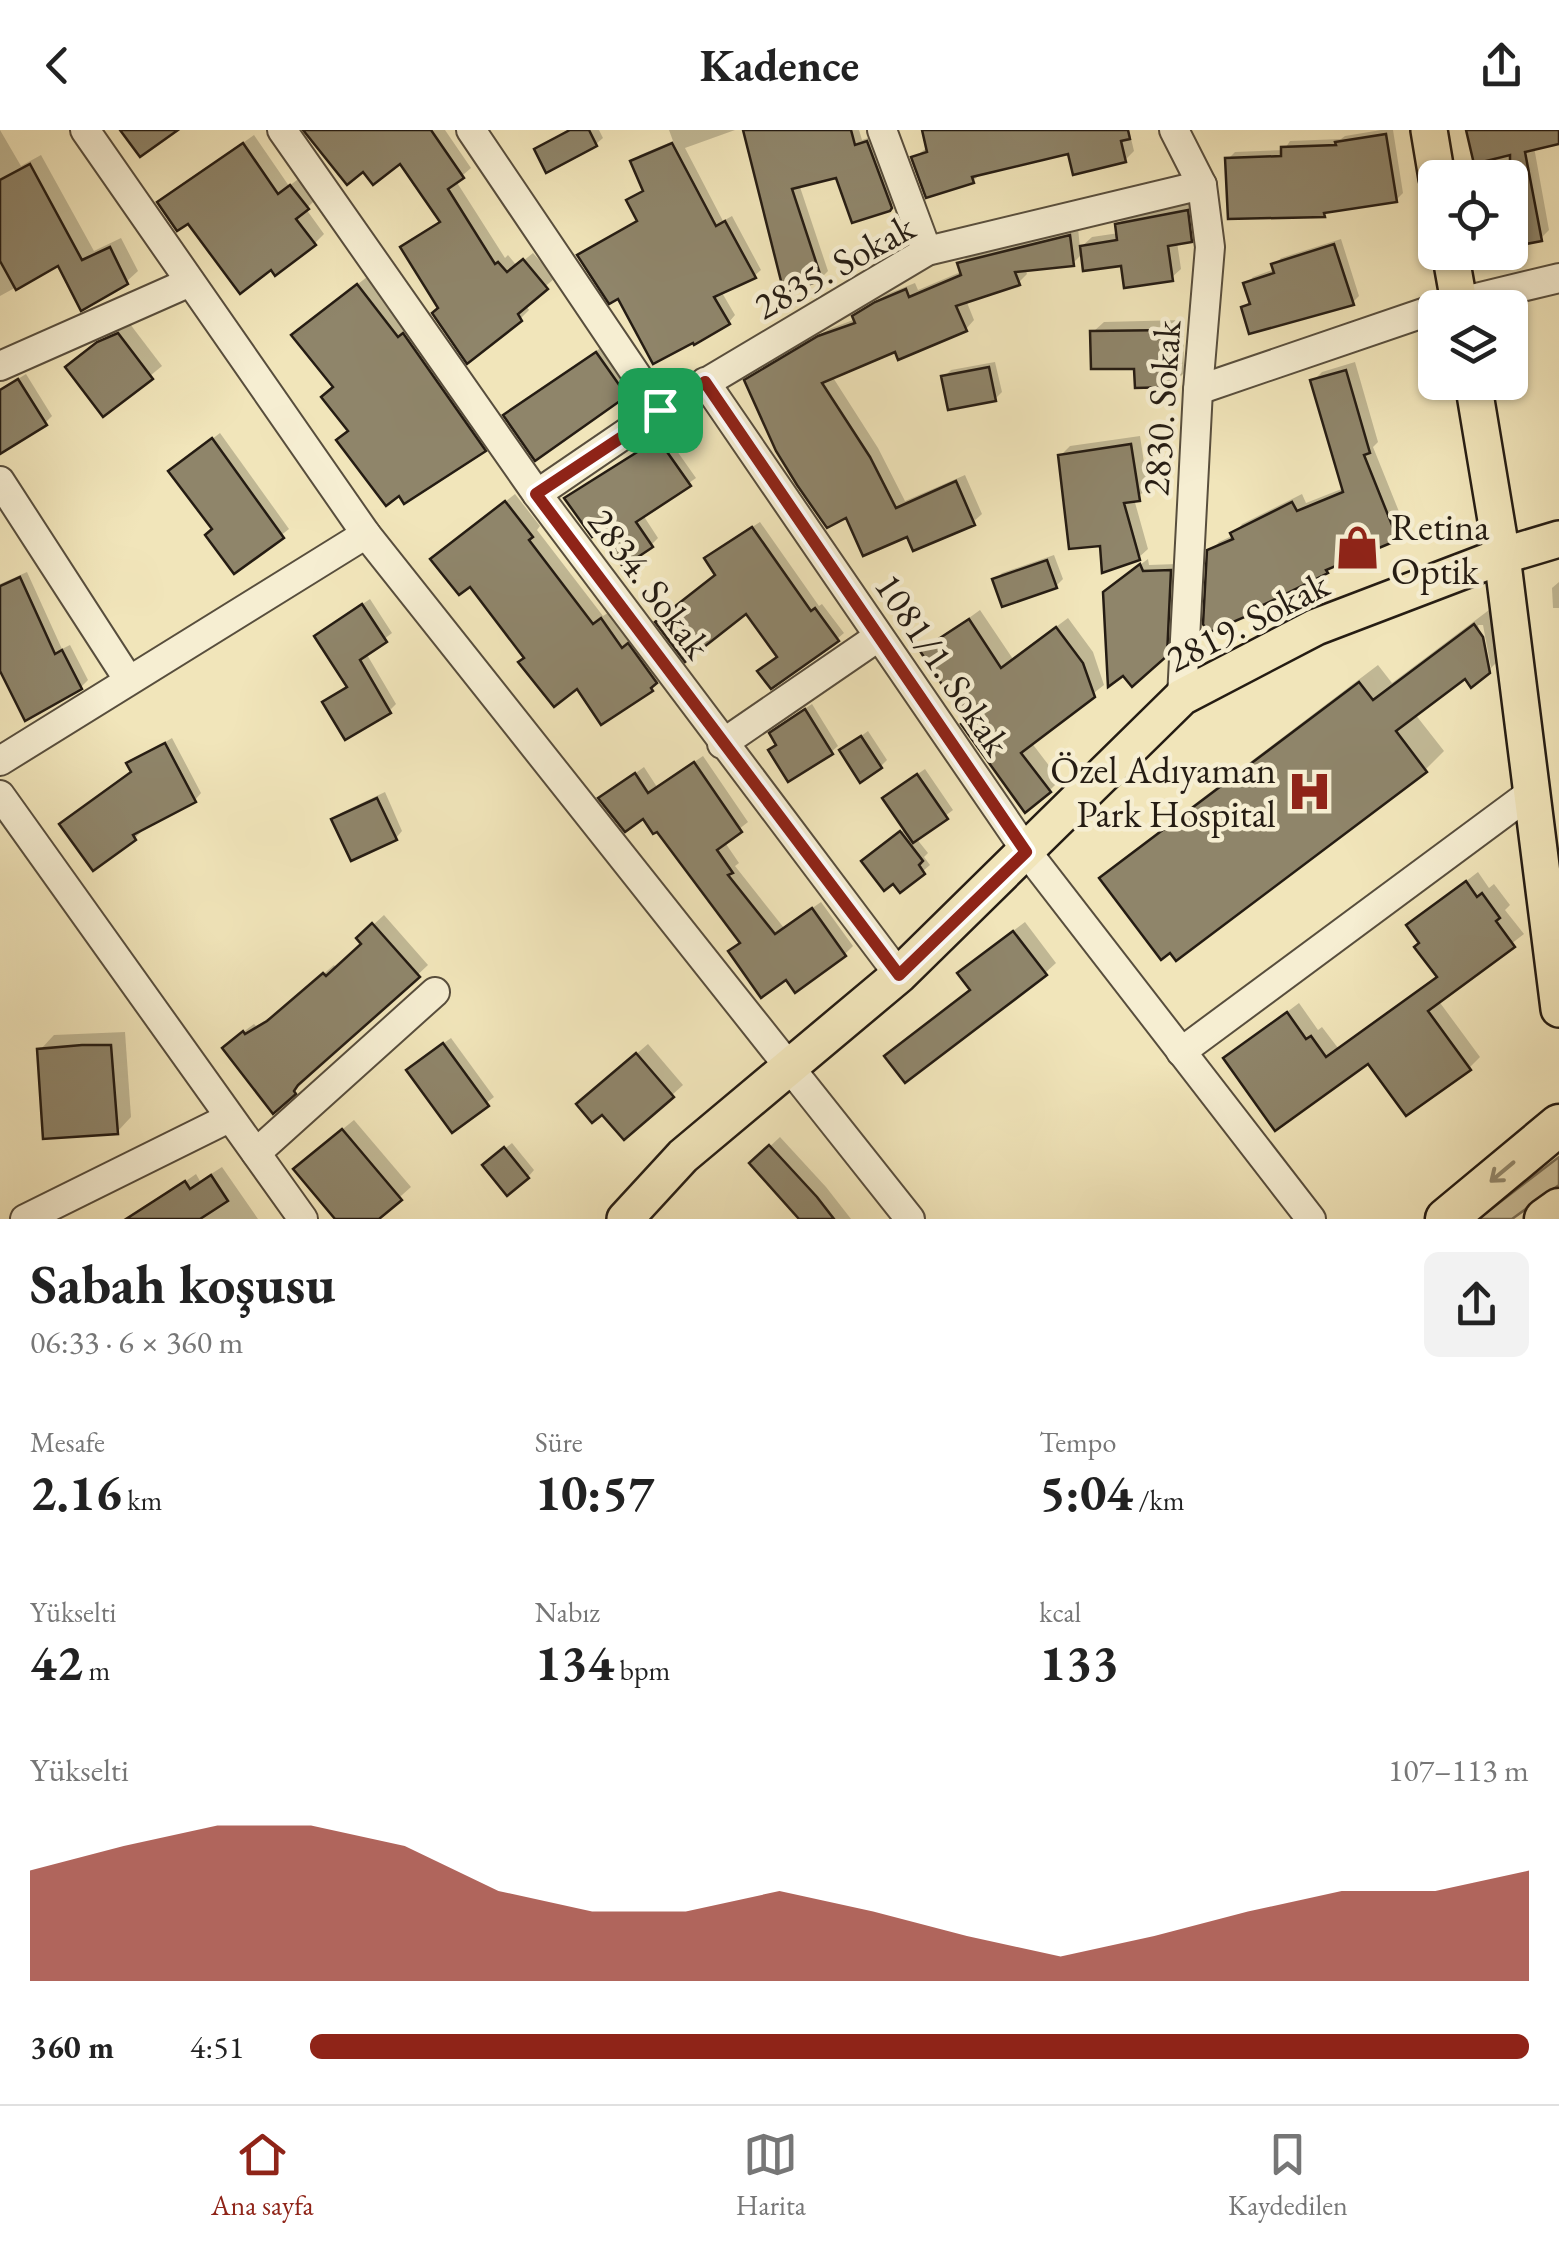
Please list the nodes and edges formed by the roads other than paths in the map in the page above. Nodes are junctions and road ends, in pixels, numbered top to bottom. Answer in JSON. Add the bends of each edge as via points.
{"nodes":[{"id":1,"x":85,"y":130,"type":"edge"},
{"id":2,"x":282,"y":130,"type":"edge"},
{"id":3,"x":882,"y":130,"type":"edge"},
{"id":4,"x":1174,"y":130,"type":"edge"},
{"id":5,"x":1429,"y":130,"type":"edge"},
{"id":6,"x":483,"y":133,"type":"edge"},
{"id":7,"x":1434,"y":160,"type":"edge"},
{"id":8,"x":1202,"y":185,"type":"junction"},
{"id":9,"x":927,"y":251,"type":"junction"},
{"id":10,"x":1559,"y":278,"type":"edge"},
{"id":11,"x":190,"y":282,"type":"junction"},
{"id":12,"x":1511,"y":290,"type":"edge"},
{"id":13,"x":1418,"y":316,"type":"edge"},
{"id":14,"x":0,"y":366,"type":"edge"},
{"id":15,"x":705,"y":382,"type":"junction"},
{"id":16,"x":1198,"y":390,"type":"junction"},
{"id":17,"x":1475,"y":400,"type":"edge"},
{"id":18,"x":660,"y":410,"type":"junction"},
{"id":19,"x":0,"y":482,"type":"edge"},
{"id":20,"x":536,"y":494,"type":"junction"},
{"id":21,"x":366,"y":534,"type":"junction"},
{"id":22,"x":1559,"y":539,"type":"edge"},
{"id":23,"x":1502,"y":556,"type":"junction"},
{"id":24,"x":878,"y":637,"type":"junction"},
{"id":25,"x":128,"y":680,"type":"junction"},
{"id":26,"x":1182,"y":697,"type":"junction"},
{"id":27,"x":722,"y":744,"type":"junction"},
{"id":28,"x":0,"y":761,"type":"edge"},
{"id":29,"x":1532,"y":792,"type":"junction"},
{"id":30,"x":0,"y":795,"type":"edge"},
{"id":31,"x":1026,"y":852,"type":"junction"},
{"id":32,"x":899,"y":975,"type":"junction"},
{"id":33,"x":436,"y":992,"type":"dead end"},
{"id":34,"x":1559,"y":1009,"type":"edge"},
{"id":35,"x":1181,"y":1052,"type":"junction"},
{"id":36,"x":790,"y":1069,"type":"junction"},
{"id":37,"x":230,"y":1118,"type":"junction"},
{"id":38,"x":1559,"y":1125,"type":"edge"},
{"id":39,"x":256,"y":1153,"type":"junction"},
{"id":40,"x":1559,"y":1209,"type":"edge"},
{"id":41,"x":25,"y":1219,"type":"edge"},
{"id":42,"x":303,"y":1219,"type":"edge"},
{"id":43,"x":625,"y":1219,"type":"edge"},
{"id":44,"x":910,"y":1219,"type":"edge"},
{"id":45,"x":1310,"y":1219,"type":"edge"},
{"id":46,"x":1446,"y":1219,"type":"edge"},
{"id":47,"x":1546,"y":1219,"type":"edge"}],
"edges":[{"from":1,"to":11,"type":"street"},
{"from":2,"to":20,"type":"street","name":"2834. Sokak"},
{"from":3,"to":9,"type":"street"},
{"from":4,"to":8,"type":"street","name":"2830. Sokak"},
{"from":5,"to":7,"type":"main road"},
{"from":6,"to":18,"type":"street"},
{"from":8,"to":9,"type":"street","name":"2835. Sokak"},
{"from":8,"to":16,"type":"street","name":"2830. Sokak","via":[[1210,247]]},
{"from":9,"to":15,"type":"street","name":"2835. Sokak"},
{"from":10,"to":12,"type":"street"},
{"from":11,"to":14,"type":"street"},
{"from":11,"to":21,"type":"street"},
{"from":13,"to":16,"type":"street"},
{"from":15,"to":18,"type":"street","name":"2835. Sokak"},
{"from":15,"to":24,"type":"street","name":"1081/1. Sokak"},
{"from":16,"to":26,"type":"street","name":"2830. Sokak"},
{"from":17,"to":23,"type":"main road"},
{"from":18,"to":20,"type":"street","name":"2835. Sokak"},
{"from":19,"to":25,"type":"street"},
{"from":20,"to":27,"type":"street","name":"2834. Sokak"},
{"from":21,"to":25,"type":"street"},
{"from":21,"to":36,"type":"street"},
{"from":22,"to":23,"type":"main road","name":"2819. Sokak"},
{"from":23,"to":26,"type":"main road","name":"2819. Sokak","via":[[1316,627]]},
{"from":23,"to":29,"type":"main road"},
{"from":24,"to":27,"type":"street"},
{"from":24,"to":31,"type":"street","name":"1081/1. Sokak"},
{"from":25,"to":28,"type":"street"},
{"from":26,"to":31,"type":"main road","name":"2819. Sokak"},
{"from":27,"to":32,"type":"street","name":"2834. Sokak"},
{"from":29,"to":34,"type":"main road"},
{"from":29,"to":35,"type":"street"},
{"from":30,"to":37,"type":"street"},
{"from":31,"to":32,"type":"main road","name":"2819. Sokak"},
{"from":31,"to":35,"type":"street","name":"1081/1. Sokak"},
{"from":32,"to":36,"type":"main road","name":"2819. Sokak"},
{"from":33,"to":39,"type":"street"},
{"from":35,"to":45,"type":"street","name":"1081/1. Sokak"},
{"from":36,"to":43,"type":"main road","name":"2819. Sokak","via":[[683,1156]]},
{"from":36,"to":44,"type":"street"},
{"from":37,"to":39,"type":"street"},
{"from":37,"to":41,"type":"street"},
{"from":38,"to":46,"type":"highway","one_way":true},
{"from":39,"to":42,"type":"street"},
{"from":40,"to":47,"type":"highway"}]}
